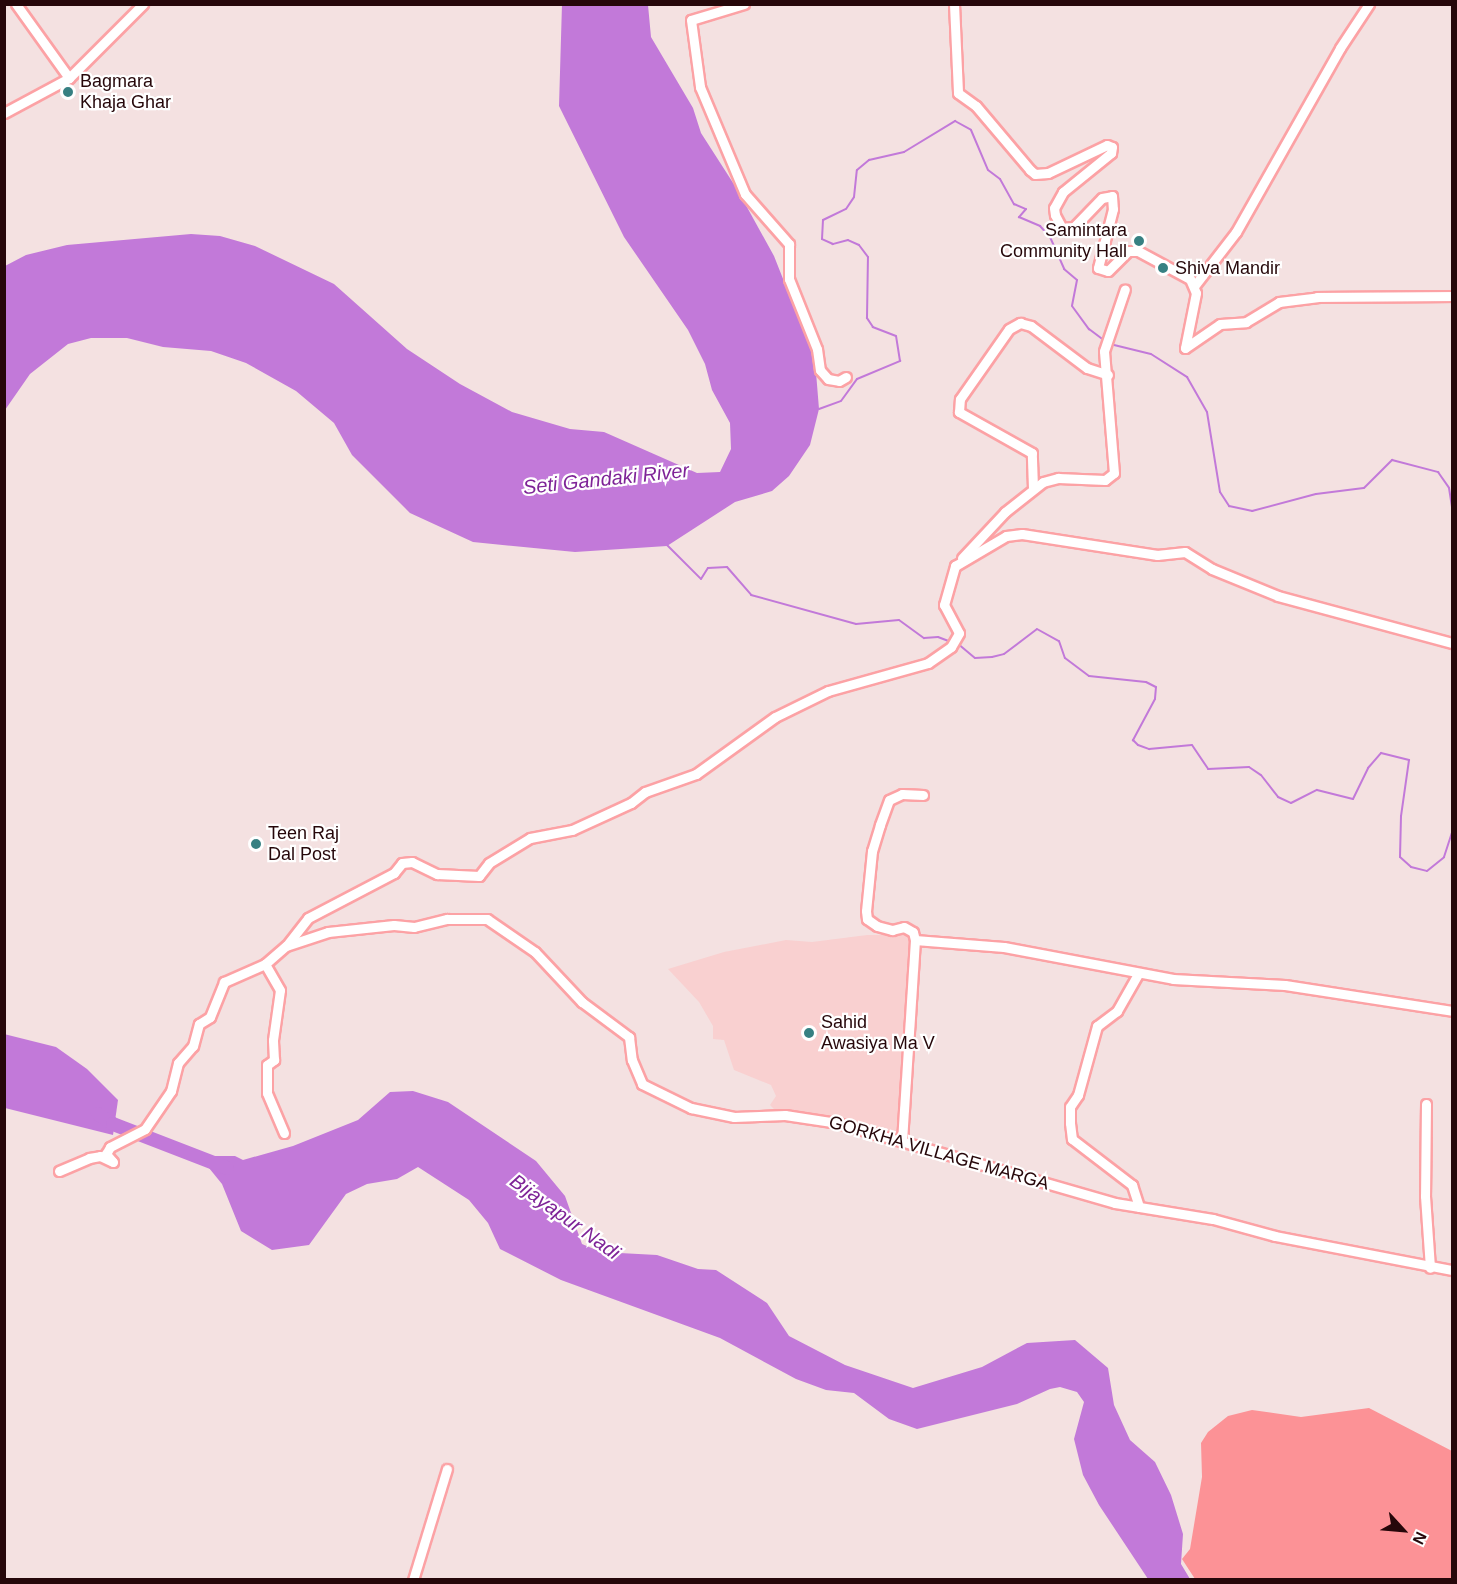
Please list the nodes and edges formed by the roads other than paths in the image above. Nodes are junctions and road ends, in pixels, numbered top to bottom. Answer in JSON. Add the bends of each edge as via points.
{"nodes":[{"id":1,"x":16,"y":4,"type":"edge"},
{"id":2,"x":143,"y":4,"type":"edge"},
{"id":3,"x":744,"y":4,"type":"edge"},
{"id":4,"x":954,"y":4,"type":"edge"},
{"id":5,"x":1369,"y":4,"type":"edge"},
{"id":6,"x":69,"y":78,"type":"junction"},
{"id":7,"x":4,"y":113,"type":"edge"},
{"id":8,"x":1195,"y":285,"type":"junction"},
{"id":9,"x":1125,"y":289,"type":"dead end"},
{"id":10,"x":1452,"y":296,"type":"edge"},
{"id":11,"x":1108,"y":375,"type":"junction"},
{"id":12,"x":846,"y":377,"type":"dead end"},
{"id":13,"x":1034,"y":488,"type":"junction"},
{"id":14,"x":962,"y":558,"type":"junction"},
{"id":15,"x":1452,"y":643,"type":"edge"},
{"id":16,"x":922,"y":795,"type":"dead end"},
{"id":17,"x":915,"y":940,"type":"junction"},
{"id":18,"x":286,"y":946,"type":"junction"},
{"id":19,"x":265,"y":964,"type":"junction"},
{"id":20,"x":1138,"y":974,"type":"junction"},
{"id":21,"x":1452,"y":1011,"type":"edge"},
{"id":22,"x":1426,"y":1104,"type":"dead end"},
{"id":23,"x":284,"y":1133,"type":"dead end"},
{"id":24,"x":902,"y":1142,"type":"junction"},
{"id":25,"x":59,"y":1171,"type":"dead end"},
{"id":26,"x":1139,"y":1207,"type":"junction"},
{"id":27,"x":1430,"y":1268,"type":"junction"},
{"id":28,"x":1452,"y":1270,"type":"edge"},
{"id":29,"x":447,"y":1469,"type":"dead end"},
{"id":30,"x":413,"y":1580,"type":"edge"}],
"edges":[{"from":1,"to":6,"type":"street"},
{"from":2,"to":6,"type":"street"},
{"from":3,"to":12,"type":"street","via":[[691,21],[700,87],[745,194],[789,244],[789,279],[817,349],[820,370],[828,379],[839,381]]},
{"from":4,"to":8,"type":"street","via":[[958,93],[976,106],[1030,170],[1035,174],[1048,173],[1107,145],[1113,147],[1057,200],[1055,215],[1062,228],[1074,227],[1102,198],[1112,196],[1099,271],[1108,271],[1128,251],[1138,251]]},
{"from":5,"to":8,"type":"street","via":[[1335,56],[1236,232]]},
{"from":6,"to":7,"type":"street"},
{"from":8,"to":10,"type":"street","via":[[1195,303],[1183,343],[1186,348],[1220,324],[1246,322],[1279,302],[1317,297]]},
{"from":9,"to":11,"type":"street","via":[[1104,351]]},
{"from":11,"to":13,"type":"street","via":[[1114,473],[1105,480],[1058,478]]},
{"from":11,"to":13,"type":"street","via":[[1087,368],[1031,326],[1020,323],[1009,329],[960,399],[959,412],[1032,453]]},
{"from":13,"to":14,"type":"street"},
{"from":14,"to":15,"type":"street","via":[[1006,536],[1022,534],[1157,555],[1185,552],[1212,569],[1278,596]]},
{"from":14,"to":18,"type":"street","via":[[950,574],[944,596],[945,611],[959,633],[951,647],[934,660],[828,691],[775,717],[696,774],[645,792],[632,803],[572,830],[530,838],[489,863],[479,876],[437,873],[412,862],[402,863],[394,873],[308,918]]},
{"from":16,"to":17,"type":"street","via":[[902,794],[889,801],[872,851],[866,911],[867,919],[877,926],[892,930],[904,927],[913,932]]},
{"from":17,"to":20,"type":"street","via":[[1004,947]]},
{"from":17,"to":24,"type":"street"},
{"from":18,"to":19,"type":"street","name":"GORKHA VILLAGE MARGA"},
{"from":18,"to":24,"type":"street","name":"GORKHA VILLAGE MARGA","via":[[328,932],[394,925],[414,927],[447,919],[487,919],[535,952],[582,1002],[629,1036],[632,1060],[642,1084],[672,1100],[715,1115],[785,1115],[838,1123]]},
{"from":19,"to":23,"type":"street","via":[[280,990],[274,1060],[267,1065],[267,1093]]},
{"from":19,"to":25,"type":"street","name":"GORKHA VILLAGE MARGA","via":[[224,982],[210,1017],[199,1024],[193,1046],[178,1064],[171,1091],[160,1110],[145,1129],[110,1147],[106,1154],[113,1162],[100,1156]]},
{"from":20,"to":21,"type":"street","via":[[1233,985],[1285,985]]},
{"from":20,"to":26,"type":"street","via":[[1116,1011],[1096,1026],[1078,1095],[1070,1107],[1070,1123],[1072,1139],[1132,1185]]},
{"from":22,"to":27,"type":"street","via":[[1425,1196]]},
{"from":24,"to":26,"type":"street","name":"GORKHA VILLAGE MARGA","via":[[1019,1178]]},
{"from":26,"to":27,"type":"street","name":"GORKHA VILLAGE MARGA","via":[[1213,1218],[1275,1236],[1382,1255]]},
{"from":27,"to":28,"type":"street","name":"GORKHA VILLAGE MARGA"},
{"from":29,"to":30,"type":"street"}]}
